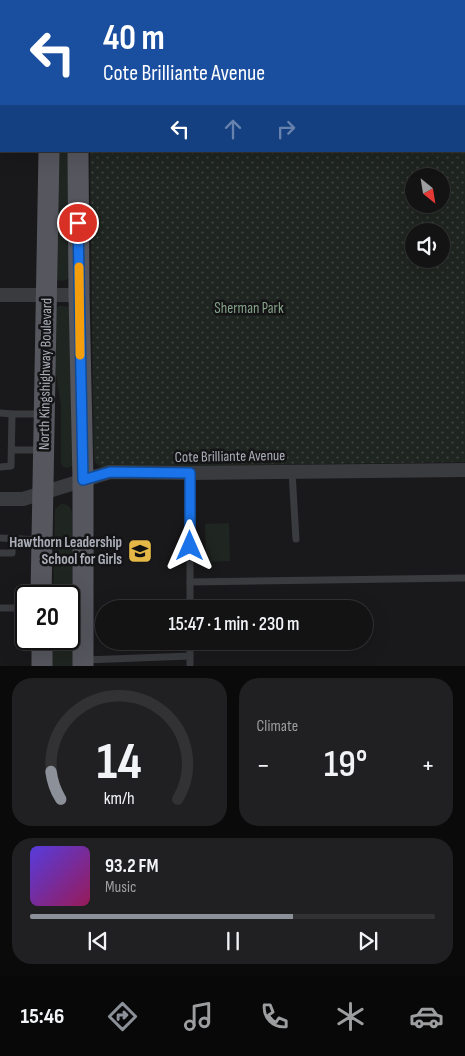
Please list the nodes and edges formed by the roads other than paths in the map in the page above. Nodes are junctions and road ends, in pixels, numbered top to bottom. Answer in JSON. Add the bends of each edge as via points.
{"nodes":[{"id":1,"x":49,"y":152,"type":"edge"},
{"id":2,"x":78,"y":152,"type":"edge"},
{"id":3,"x":0,"y":295,"type":"edge"},
{"id":4,"x":46,"y":295,"type":"junction"},
{"id":5,"x":79,"y":295,"type":"junction"},
{"id":6,"x":0,"y":413,"type":"edge"},
{"id":7,"x":12,"y":414,"type":"junction"},
{"id":8,"x":45,"y":414,"type":"junction"},
{"id":9,"x":12,"y":450,"type":"junction"},
{"id":10,"x":44,"y":450,"type":"junction"},
{"id":11,"x":0,"y":466,"type":"edge"},
{"id":12,"x":465,"y":470,"type":"edge"},
{"id":13,"x":292,"y":472,"type":"junction"},
{"id":14,"x":190,"y":473,"type":"junction"},
{"id":15,"x":83,"y":480,"type":"junction"},
{"id":16,"x":44,"y":493,"type":"junction"},
{"id":17,"x":0,"y":499,"type":"edge"},
{"id":18,"x":0,"y":538,"type":"edge"},
{"id":19,"x":13,"y":538,"type":"junction"},
{"id":20,"x":296,"y":539,"type":"dead end"},
{"id":21,"x":42,"y":540,"type":"junction"},
{"id":22,"x":0,"y":553,"type":"edge"},
{"id":23,"x":465,"y":578,"type":"edge"},
{"id":24,"x":190,"y":582,"type":"junction"},
{"id":25,"x":42,"y":585,"type":"edge"},
{"id":26,"x":190,"y":600,"type":"edge"},
{"id":27,"x":0,"y":608,"type":"edge"},
{"id":28,"x":15,"y":608,"type":"edge"},
{"id":29,"x":42,"y":650,"type":"edge"},
{"id":30,"x":190,"y":650,"type":"edge"},
{"id":31,"x":190,"y":656,"type":"junction"},
{"id":32,"x":83,"y":663,"type":"edge"},
{"id":33,"x":42,"y":666,"type":"edge"},
{"id":34,"x":190,"y":666,"type":"edge"}],
"edges":[{"from":1,"to":4,"type":"main road","name":"North Kingshighway Boulevard"},
{"from":2,"to":5,"type":"main road"},
{"from":3,"to":4,"type":"street"},
{"from":4,"to":5,"type":"street"},
{"from":4,"to":8,"type":"main road","name":"North Kingshighway Boulevard"},
{"from":5,"to":15,"type":"main road"},
{"from":6,"to":7,"type":"lane"},
{"from":7,"to":8,"type":"lane"},
{"from":7,"to":9,"type":"lane"},
{"from":8,"to":10,"type":"main road","name":"North Kingshighway Boulevard"},
{"from":9,"to":10,"type":"lane"},
{"from":9,"to":11,"type":"lane","via":[[11,466]]},
{"from":10,"to":16,"type":"main road","name":"North Kingshighway Boulevard"},
{"from":12,"to":13,"type":"street","name":"Cote Brilliante Avenue"},
{"from":13,"to":14,"type":"street","name":"Cote Brilliante Avenue"},
{"from":13,"to":20,"type":"lane"},
{"from":14,"to":15,"type":"street","name":"Cote Brilliante Avenue","via":[[110,472]]},
{"from":14,"to":24,"type":"lane"},
{"from":15,"to":16,"type":"street","name":"Cote Brilliante Avenue"},
{"from":15,"to":32,"type":"main road"},
{"from":16,"to":17,"type":"street","name":"Cote Brilliante Avenue","via":[[23,499]]},
{"from":16,"to":21,"type":"main road","name":"North Kingshighway Boulevard"},
{"from":18,"to":19,"type":"lane"},
{"from":19,"to":21,"type":"lane"},
{"from":19,"to":22,"type":"lane","via":[[12,553]]},
{"from":21,"to":25,"type":"main road","name":"North Kingshighway Boulevard"},
{"from":23,"to":24,"type":"lane"},
{"from":24,"to":26,"type":"lane"},
{"from":27,"to":28,"type":"lane"},
{"from":29,"to":33,"type":"main road"},
{"from":30,"to":31,"type":"lane"},
{"from":31,"to":32,"type":"lane"},
{"from":31,"to":34,"type":"lane"}]}
